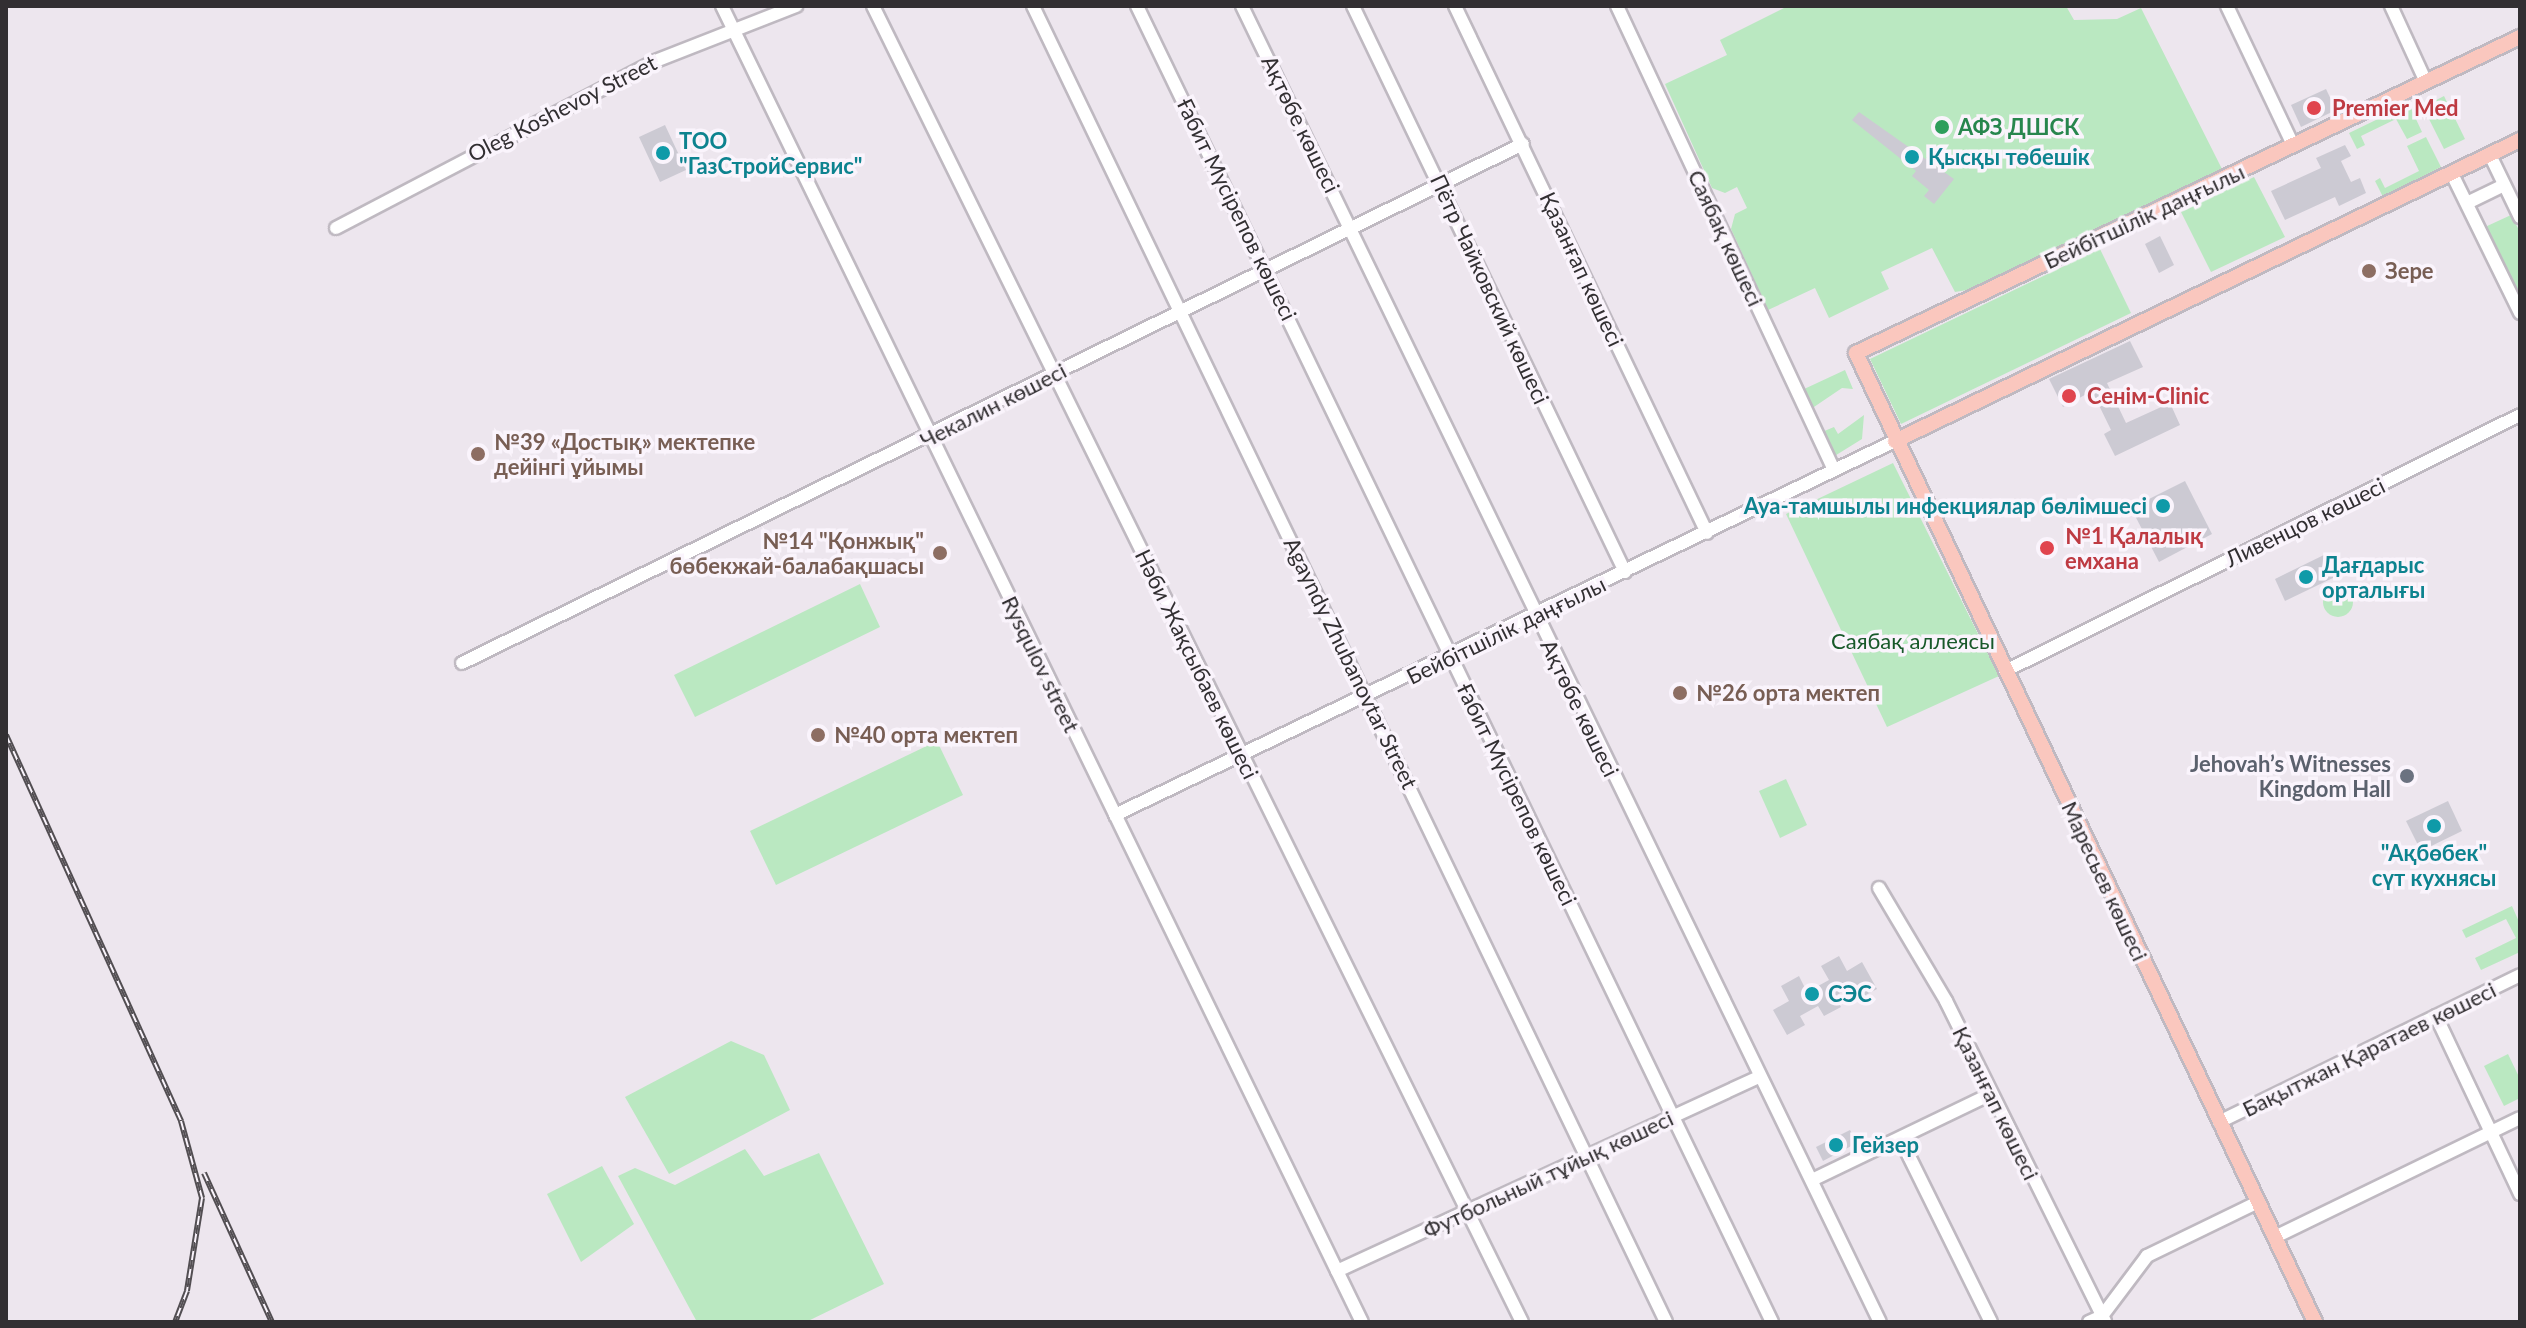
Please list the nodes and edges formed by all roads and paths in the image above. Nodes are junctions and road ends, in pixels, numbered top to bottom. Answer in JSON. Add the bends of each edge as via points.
{"nodes":[{"id":1,"x":722,"y":6,"type":"edge"},
{"id":2,"x":796,"y":6,"type":"edge"},
{"id":3,"x":873,"y":6,"type":"edge"},
{"id":4,"x":1033,"y":6,"type":"edge"},
{"id":5,"x":1137,"y":6,"type":"edge"},
{"id":6,"x":1242,"y":6,"type":"edge"},
{"id":7,"x":1353,"y":6,"type":"edge"},
{"id":8,"x":1455,"y":6,"type":"edge"},
{"id":9,"x":1617,"y":6,"type":"edge"},
{"id":10,"x":2227,"y":6,"type":"edge"},
{"id":11,"x":2391,"y":6,"type":"edge"},
{"id":12,"x":735,"y":30,"type":"junction"},
{"id":13,"x":2520,"y":37,"type":"edge"},
{"id":14,"x":2426,"y":82,"type":"junction"},
{"id":15,"x":2520,"y":140,"type":"edge"},
{"id":16,"x":1523,"y":144,"type":"junction"},
{"id":17,"x":2293,"y":145,"type":"junction"},
{"id":18,"x":2490,"y":155,"type":"junction"},
{"id":19,"x":2452,"y":174,"type":"junction"},
{"id":20,"x":1440,"y":184,"type":"junction"},
{"id":21,"x":2504,"y":185,"type":"junction"},
{"id":22,"x":2467,"y":203,"type":"junction"},
{"id":23,"x":2520,"y":217,"type":"edge"},
{"id":24,"x":1352,"y":226,"type":"junction"},
{"id":25,"x":336,"y":228,"type":"dead end"},
{"id":26,"x":1267,"y":268,"type":"junction"},
{"id":27,"x":1180,"y":311,"type":"junction"},
{"id":28,"x":2520,"y":313,"type":"edge"},
{"id":29,"x":1055,"y":373,"type":"junction"},
{"id":30,"x":2520,"y":415,"type":"edge"},
{"id":31,"x":931,"y":437,"type":"junction"},
{"id":32,"x":1895,"y":441,"type":"junction"},
{"id":33,"x":1834,"y":470,"type":"junction"},
{"id":34,"x":1707,"y":533,"type":"junction"},
{"id":35,"x":1625,"y":572,"type":"junction"},
{"id":36,"x":1535,"y":616,"type":"junction"},
{"id":37,"x":1451,"y":657,"type":"junction"},
{"id":38,"x":462,"y":663,"type":"dead end"},
{"id":39,"x":2005,"y":671,"type":"junction"},
{"id":40,"x":1368,"y":697,"type":"junction"},
{"id":41,"x":1242,"y":756,"type":"junction"},
{"id":42,"x":1115,"y":815,"type":"junction"},
{"id":43,"x":1879,"y":888,"type":"dead end"},
{"id":44,"x":2520,"y":975,"type":"edge"},
{"id":45,"x":2436,"y":1016,"type":"junction"},
{"id":46,"x":1759,"y":1077,"type":"junction"},
{"id":47,"x":1991,"y":1094,"type":"junction"},
{"id":48,"x":1674,"y":1116,"type":"junction"},
{"id":49,"x":2520,"y":1118,"type":"edge"},
{"id":50,"x":2219,"y":1122,"type":"junction"},
{"id":51,"x":2491,"y":1131,"type":"junction"},
{"id":52,"x":1901,"y":1140,"type":"junction"},
{"id":53,"x":1587,"y":1157,"type":"junction"},
{"id":54,"x":1812,"y":1180,"type":"junction"},
{"id":55,"x":2520,"y":1194,"type":"edge"},
{"id":56,"x":2258,"y":1202,"type":"junction"},
{"id":57,"x":1467,"y":1211,"type":"junction"},
{"id":58,"x":2275,"y":1237,"type":"junction"},
{"id":59,"x":1337,"y":1271,"type":"junction"},
{"id":60,"x":2099,"y":1320,"type":"edge"},
{"id":61,"x":1362,"y":1322,"type":"edge"},
{"id":62,"x":1522,"y":1322,"type":"edge"},
{"id":63,"x":1666,"y":1322,"type":"edge"},
{"id":64,"x":1772,"y":1322,"type":"edge"},
{"id":65,"x":1880,"y":1322,"type":"edge"},
{"id":66,"x":1991,"y":1322,"type":"edge"},
{"id":67,"x":2315,"y":1322,"type":"edge"}],
"edges":[{"from":1,"to":12,"type":"street","name":"Rysqulov street"},
{"from":2,"to":12,"type":"street","name":"Oleg Koshevoy Street"},
{"from":3,"to":29,"type":"street","name":"Нәби Жақсыбаев көшесі"},
{"from":4,"to":27,"type":"street","name":"Agayndy Zhubanovtar Street"},
{"from":5,"to":26,"type":"street","name":"Ғабит Мүсірепов көшесі"},
{"from":6,"to":24,"type":"street","name":"Ақтөбе көшесі"},
{"from":7,"to":20,"type":"street","name":"Пётр Чайковский көшесі"},
{"from":8,"to":16,"type":"street","name":"Қазанғап көшесі"},
{"from":9,"to":33,"type":"street","name":"Саябақ көшесі"},
{"from":10,"to":17,"type":"street"},
{"from":11,"to":14,"type":"street"},
{"from":12,"to":25,"type":"street","name":"Oleg Koshevoy Street","via":[[653,62]]},
{"from":12,"to":31,"type":"street","name":"Rysqulov street"},
{"from":13,"to":14,"type":"main road","name":"Бейбітшілік даңғылы"},
{"from":14,"to":17,"type":"main road","name":"Бейбітшілік даңғылы"},
{"from":15,"to":18,"type":"main road","name":"Бейбітшілік даңғылы"},
{"from":16,"to":20,"type":"street","name":"Чекалин көшесі"},
{"from":16,"to":34,"type":"street","name":"Қазанғап көшесі"},
{"from":17,"to":32,"type":"main road","name":"Бейбітшілік даңғылы","via":[[1856,353]]},
{"from":18,"to":19,"type":"main road","name":"Бейбітшілік даңғылы"},
{"from":18,"to":21,"type":"street"},
{"from":19,"to":22,"type":"street"},
{"from":19,"to":32,"type":"main road","name":"Бейбітшілік даңғылы"},
{"from":20,"to":24,"type":"street","name":"Чекалин көшесі"},
{"from":20,"to":35,"type":"street","name":"Пётр Чайковский көшесі"},
{"from":21,"to":22,"type":"street"},
{"from":21,"to":23,"type":"street"},
{"from":22,"to":28,"type":"street"},
{"from":24,"to":26,"type":"street","name":"Чекалин көшесі"},
{"from":24,"to":36,"type":"street","name":"Ақтөбе көшесі"},
{"from":26,"to":27,"type":"street","name":"Чекалин көшесі"},
{"from":26,"to":37,"type":"street","name":"Ғабит Мүсірепов көшесі"},
{"from":27,"to":29,"type":"street","name":"Чекалин көшесі"},
{"from":27,"to":40,"type":"street","name":"Agayndy Zhubanovtar Street"},
{"from":29,"to":31,"type":"street","name":"Чекалин көшесі"},
{"from":29,"to":41,"type":"street","name":"Нәби Жақсыбаев көшесі"},
{"from":30,"to":39,"type":"street","name":"Ливенцов көшесі"},
{"from":31,"to":38,"type":"street","name":"Чекалин көшесі"},
{"from":31,"to":42,"type":"street","name":"Rysqulov street"},
{"from":32,"to":33,"type":"street","name":"Бейбітшілік даңғылы"},
{"from":32,"to":39,"type":"main road","name":"Маресьев көшесі"},
{"from":33,"to":34,"type":"street","name":"Бейбітшілік даңғылы"},
{"from":34,"to":35,"type":"street","name":"Бейбітшілік даңғылы"},
{"from":35,"to":36,"type":"street","name":"Бейбітшілік даңғылы"},
{"from":36,"to":37,"type":"street","name":"Бейбітшілік даңғылы"},
{"from":36,"to":46,"type":"street","name":"Ақтөбе көшесі"},
{"from":37,"to":40,"type":"street","name":"Бейбітшілік даңғылы"},
{"from":37,"to":48,"type":"street","name":"Ғабит Мүсірепов көшесі"},
{"from":39,"to":50,"type":"main road","name":"Маресьев көшесі"},
{"from":40,"to":41,"type":"street","name":"Бейбітшілік даңғылы"},
{"from":40,"to":53,"type":"street","name":"Agayndy Zhubanovtar Street"},
{"from":41,"to":42,"type":"street","name":"Бейбітшілік даңғылы"},
{"from":41,"to":57,"type":"street","name":"Нәби Жақсыбаев көшесі"},
{"from":42,"to":59,"type":"street","name":"Rysqulov street"},
{"from":43,"to":47,"type":"street","name":"Қазанғап көшесі","via":[[1946,1001]]},
{"from":44,"to":45,"type":"street","name":"Бақытжан Қаратаев көшесі"},
{"from":45,"to":50,"type":"street","name":"Бақытжан Қаратаев көшесі"},
{"from":45,"to":51,"type":"street"},
{"from":46,"to":48,"type":"street","name":"Футбольный тұйық көшесі"},
{"from":46,"to":54,"type":"street","name":"Ақтөбе көшесі"},
{"from":47,"to":52,"type":"street"},
{"from":47,"to":60,"type":"street","name":"Қазанғап көшесі"},
{"from":48,"to":53,"type":"street","name":"Футбольный тұйық көшесі"},
{"from":48,"to":64,"type":"street","name":"Ғабит Мүсірепов көшесі"},
{"from":49,"to":51,"type":"street"},
{"from":50,"to":56,"type":"main road","name":"Маресьев көшесі"},
{"from":51,"to":55,"type":"street"},
{"from":51,"to":58,"type":"street"},
{"from":52,"to":54,"type":"street"},
{"from":52,"to":66,"type":"street"},
{"from":53,"to":57,"type":"street","name":"Футбольный тұйық көшесі"},
{"from":53,"to":63,"type":"street","name":"Agayndy Zhubanovtar Street"},
{"from":54,"to":65,"type":"street","name":"Ақтөбе көшесі"},
{"from":56,"to":58,"type":"main road","name":"Маресьев көшесі"},
{"from":56,"to":60,"type":"street","via":[[2147,1256]]},
{"from":57,"to":59,"type":"street","name":"Футбольный тұйық көшесі"},
{"from":57,"to":62,"type":"street","name":"Нәби Жақсыбаев көшесі"},
{"from":58,"to":67,"type":"main road","name":"Маресьев көшесі"},
{"from":59,"to":61,"type":"street","name":"Rysqulov street"}]}
